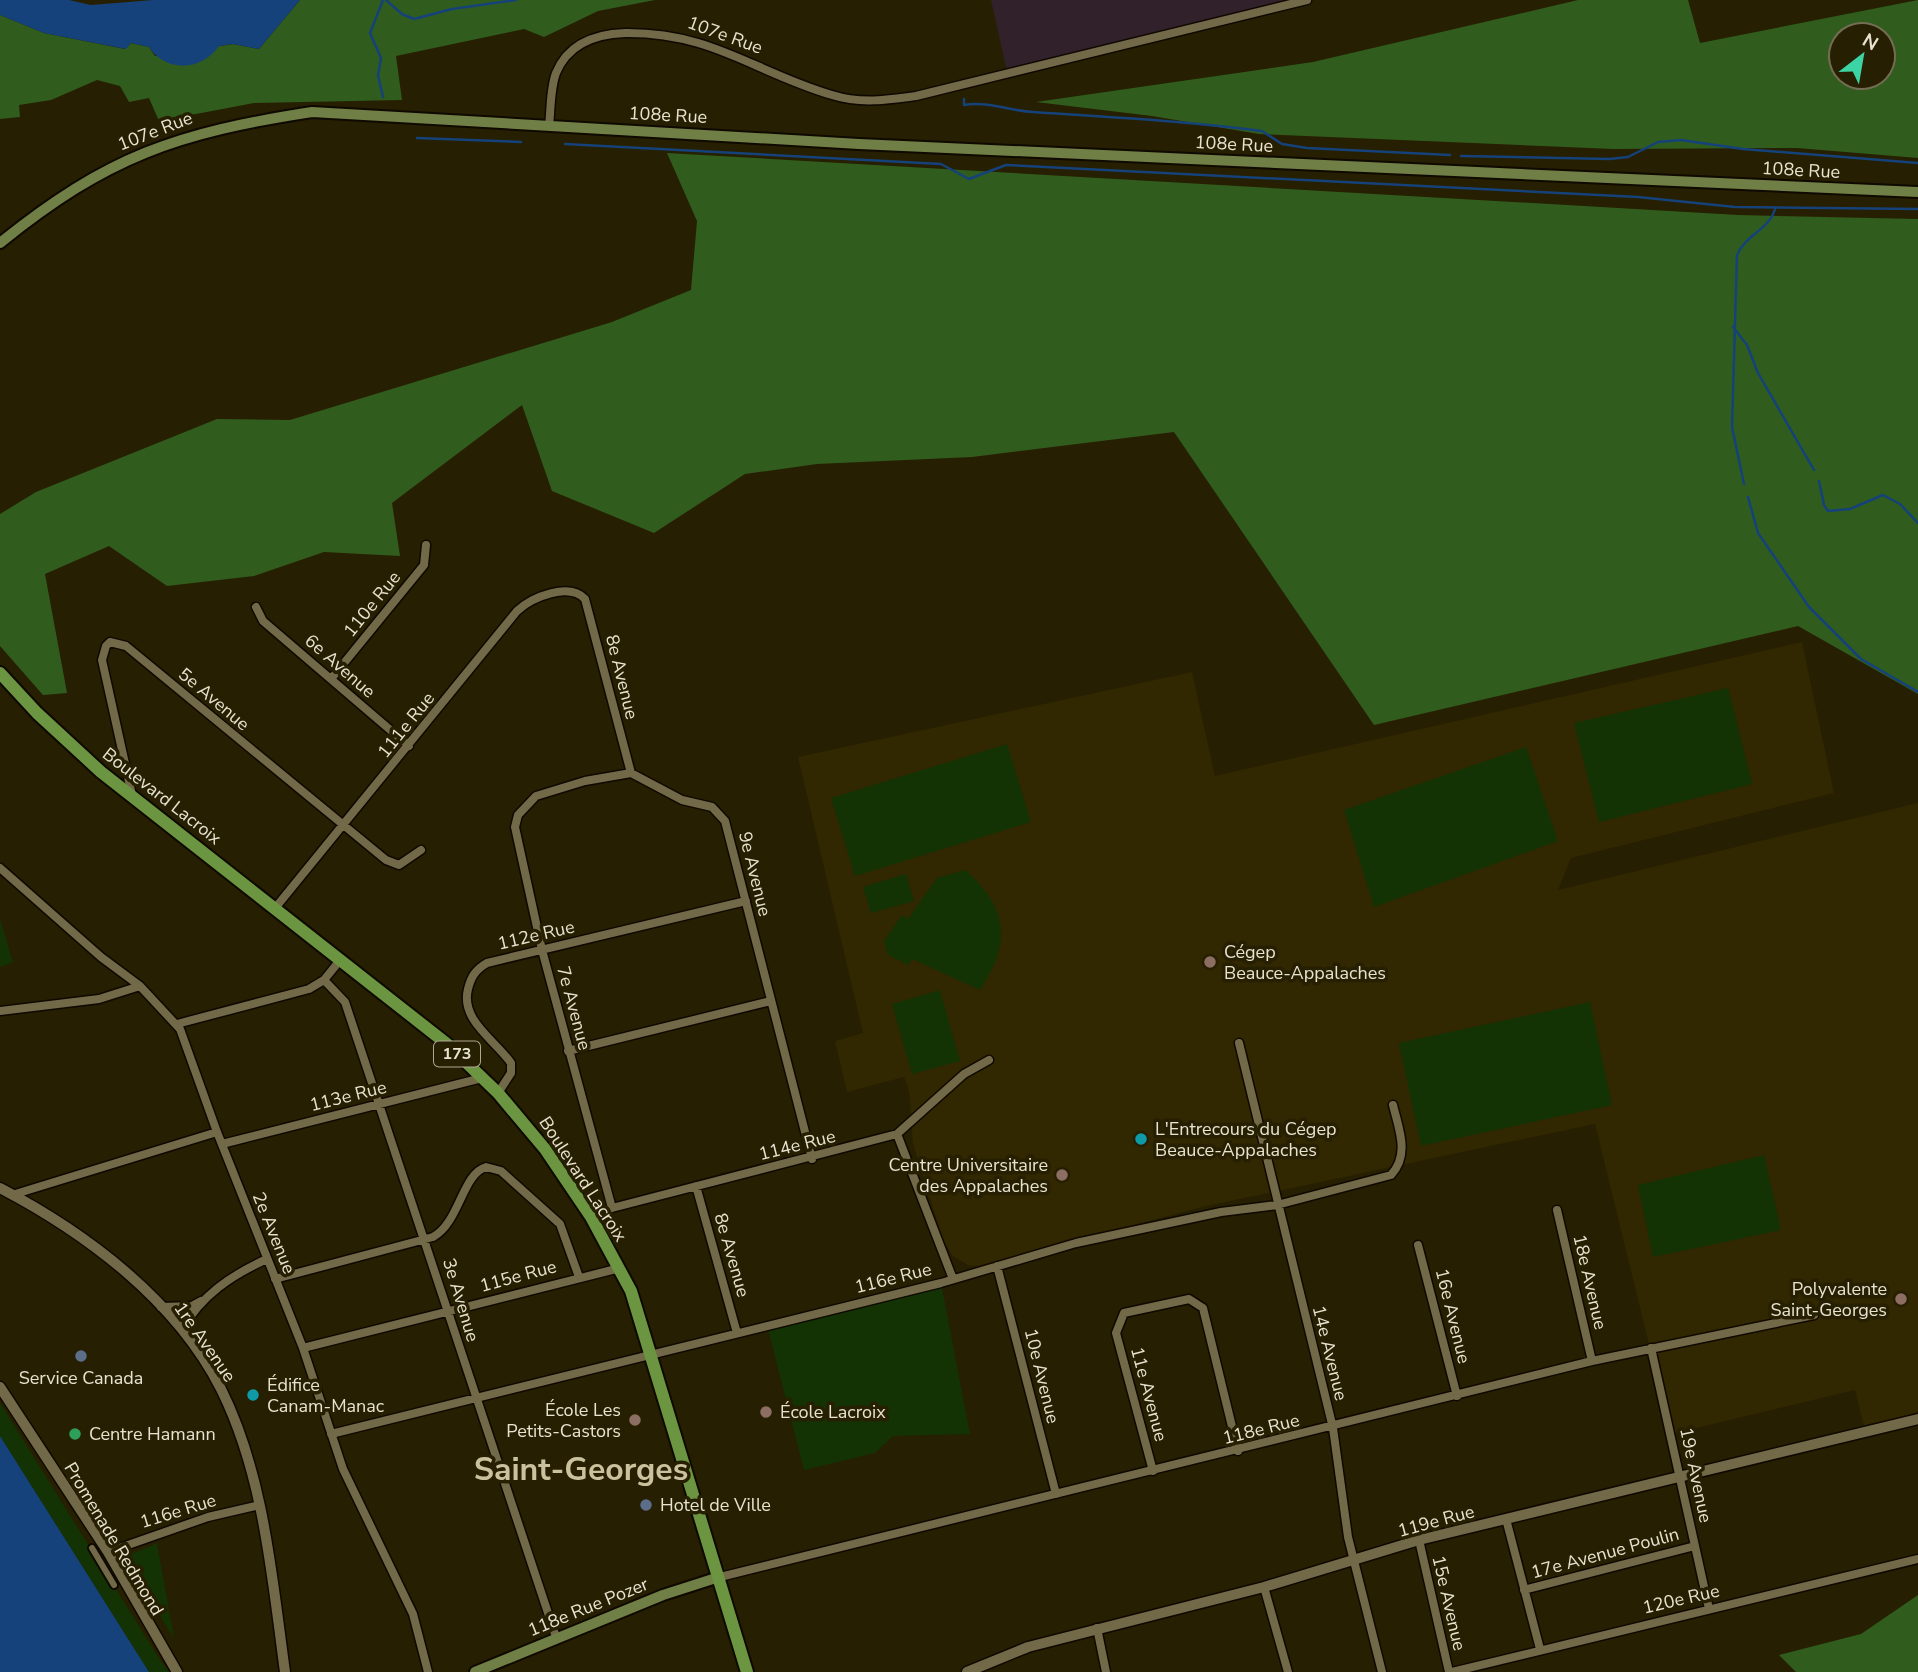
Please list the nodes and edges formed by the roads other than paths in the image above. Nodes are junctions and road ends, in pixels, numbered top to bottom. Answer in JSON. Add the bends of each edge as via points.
{"nodes":[{"id":1,"x":1307,"y":0,"type":"edge"},
{"id":2,"x":549,"y":126,"type":"junction"},
{"id":3,"x":1918,"y":192,"type":"edge"},
{"id":4,"x":0,"y":243,"type":"edge"},
{"id":5,"x":426,"y":545,"type":"dead end"},
{"id":6,"x":577,"y":593,"type":"joint"},
{"id":7,"x":256,"y":607,"type":"dead end"},
{"id":8,"x":0,"y":673,"type":"edge"},
{"id":9,"x":331,"y":679,"type":"junction"},
{"id":10,"x":410,"y":746,"type":"junction"},
{"id":11,"x":631,"y":773,"type":"junction"},
{"id":12,"x":132,"y":795,"type":"junction"},
{"id":13,"x":343,"y":826,"type":"junction"},
{"id":14,"x":421,"y":850,"type":"dead end"},
{"id":15,"x":0,"y":867,"type":"edge"},
{"id":16,"x":746,"y":901,"type":"junction"},
{"id":17,"x":276,"y":907,"type":"junction"},
{"id":18,"x":542,"y":950,"type":"junction"},
{"id":19,"x":341,"y":958,"type":"junction"},
{"id":20,"x":324,"y":980,"type":"junction"},
{"id":21,"x":140,"y":986,"type":"junction"},
{"id":22,"x":771,"y":1001,"type":"junction"},
{"id":23,"x":0,"y":1012,"type":"edge"},
{"id":24,"x":177,"y":1024,"type":"junction"},
{"id":25,"x":1239,"y":1043,"type":"dead end"},
{"id":26,"x":568,"y":1051,"type":"junction"},
{"id":27,"x":989,"y":1060,"type":"dead end"},
{"id":28,"x":482,"y":1078,"type":"junction"},
{"id":29,"x":498,"y":1093,"type":"junction"},
{"id":30,"x":377,"y":1105,"type":"junction"},
{"id":31,"x":1393,"y":1105,"type":"dead end"},
{"id":32,"x":217,"y":1132,"type":"junction"},
{"id":33,"x":897,"y":1134,"type":"junction"},
{"id":34,"x":222,"y":1144,"type":"junction"},
{"id":35,"x":811,"y":1159,"type":"junction"},
{"id":36,"x":696,"y":1186,"type":"junction"},
{"id":37,"x":0,"y":1188,"type":"edge"},
{"id":38,"x":12,"y":1195,"type":"junction"},
{"id":39,"x":1277,"y":1205,"type":"junction"},
{"id":40,"x":612,"y":1208,"type":"junction"},
{"id":41,"x":1557,"y":1210,"type":"dead end"},
{"id":42,"x":591,"y":1217,"type":"junction"},
{"id":43,"x":425,"y":1241,"type":"junction"},
{"id":44,"x":1419,"y":1245,"type":"dead end"},
{"id":45,"x":267,"y":1259,"type":"junction"},
{"id":46,"x":997,"y":1266,"type":"junction"},
{"id":47,"x":620,"y":1268,"type":"junction"},
{"id":48,"x":579,"y":1277,"type":"junction"},
{"id":49,"x":275,"y":1279,"type":"junction"},
{"id":50,"x":953,"y":1279,"type":"junction"},
{"id":51,"x":206,"y":1298,"type":"junction"},
{"id":52,"x":161,"y":1307,"type":"junction"},
{"id":53,"x":448,"y":1311,"type":"junction"},
{"id":54,"x":1814,"y":1315,"type":"dead end"},
{"id":55,"x":182,"y":1330,"type":"junction"},
{"id":56,"x":737,"y":1333,"type":"junction"},
{"id":57,"x":303,"y":1348,"type":"junction"},
{"id":58,"x":1651,"y":1348,"type":"junction"},
{"id":59,"x":650,"y":1353,"type":"junction"},
{"id":60,"x":1592,"y":1361,"type":"junction"},
{"id":61,"x":0,"y":1387,"type":"edge"},
{"id":62,"x":1457,"y":1396,"type":"junction"},
{"id":63,"x":474,"y":1397,"type":"junction"},
{"id":64,"x":1918,"y":1419,"type":"edge"},
{"id":65,"x":1333,"y":1428,"type":"junction"},
{"id":66,"x":331,"y":1434,"type":"junction"},
{"id":67,"x":1238,"y":1451,"type":"junction"},
{"id":68,"x":1153,"y":1471,"type":"junction"},
{"id":69,"x":1681,"y":1478,"type":"junction"},
{"id":70,"x":1056,"y":1494,"type":"junction"},
{"id":71,"x":260,"y":1505,"type":"junction"},
{"id":72,"x":1506,"y":1519,"type":"junction"},
{"id":73,"x":1419,"y":1540,"type":"junction"},
{"id":74,"x":1695,"y":1546,"type":"junction"},
{"id":75,"x":92,"y":1548,"type":"dead end"},
{"id":76,"x":108,"y":1552,"type":"junction"},
{"id":77,"x":1918,"y":1559,"type":"edge"},
{"id":78,"x":1354,"y":1560,"type":"junction"},
{"id":79,"x":716,"y":1578,"type":"junction"},
{"id":80,"x":114,"y":1585,"type":"dead end"},
{"id":81,"x":1264,"y":1587,"type":"junction"},
{"id":82,"x":1524,"y":1590,"type":"junction"},
{"id":83,"x":1709,"y":1609,"type":"junction"},
{"id":84,"x":1097,"y":1628,"type":"junction"},
{"id":85,"x":556,"y":1637,"type":"junction"},
{"id":86,"x":1540,"y":1649,"type":"junction"},
{"id":87,"x":177,"y":1672,"type":"edge"},
{"id":88,"x":285,"y":1672,"type":"edge"},
{"id":89,"x":428,"y":1672,"type":"edge"},
{"id":90,"x":475,"y":1672,"type":"edge"},
{"id":91,"x":747,"y":1672,"type":"edge"},
{"id":92,"x":967,"y":1672,"type":"edge"},
{"id":93,"x":1106,"y":1672,"type":"edge"},
{"id":94,"x":1288,"y":1672,"type":"edge"},
{"id":95,"x":1382,"y":1672,"type":"edge"},
{"id":96,"x":1451,"y":1672,"type":"edge"}],
"edges":[{"from":1,"to":2,"type":"street","name":"107e Rue","via":[[916,96],[859,101],[813,89],[702,42],[676,35],[613,33],[589,38],[568,53],[552,84]]},
{"from":2,"to":3,"type":"main road","name":"108e Rue"},
{"from":2,"to":4,"type":"main road","name":"107e Rue","via":[[312,112],[237,124],[168,142],[98,173]]},
{"from":5,"to":9,"type":"street","name":"110e Rue","via":[[424,565]]},
{"from":6,"to":10,"type":"street","name":"111e Rue","via":[[550,595],[525,604]]},
{"from":6,"to":11,"type":"street","name":"8e Avenue","via":[[589,609]]},
{"from":7,"to":9,"type":"street","name":"6e Avenue","via":[[264,621]]},
{"from":8,"to":12,"type":"main road","name":"Boulevard Lacroix","number":"173","via":[[77,751]]},
{"from":9,"to":10,"type":"street","name":"6e Avenue"},
{"from":10,"to":13,"type":"street","name":"111e Rue"},
{"from":11,"to":16,"type":"street","name":"9e Avenue","via":[[663,792],[718,813],[730,834]]},
{"from":11,"to":18,"type":"street","name":"7e Avenue","via":[[563,786],[536,796],[518,814],[515,827]]},
{"from":12,"to":13,"type":"street","name":"5e Avenue","via":[[102,660],[110,642],[126,646]]},
{"from":12,"to":17,"type":"main road","name":"Boulevard Lacroix","number":"173"},
{"from":13,"to":14,"type":"street","name":"5e Avenue","via":[[392,864],[399,865]]},
{"from":13,"to":17,"type":"street","name":"111e Rue"},
{"from":15,"to":21,"type":"street","name":"2e Avenue"},
{"from":16,"to":18,"type":"street","name":"112e Rue"},
{"from":16,"to":22,"type":"street","name":"9e Avenue"},
{"from":17,"to":19,"type":"main road","name":"Boulevard Lacroix","number":"173"},
{"from":18,"to":26,"type":"street","name":"7e Avenue"},
{"from":18,"to":29,"type":"street","name":"112e Rue","via":[[486,963],[471,979],[468,1012],[512,1068]]},
{"from":19,"to":20,"type":"street"},
{"from":19,"to":28,"type":"main road","name":"Boulevard Lacroix","number":"173"},
{"from":20,"to":24,"type":"street","via":[[310,989]]},
{"from":20,"to":30,"type":"street","name":"3e Avenue","via":[[345,1002]]},
{"from":21,"to":23,"type":"street","via":[[99,999]]},
{"from":21,"to":24,"type":"street","name":"2e Avenue"},
{"from":22,"to":26,"type":"street"},
{"from":22,"to":35,"type":"street","name":"9e Avenue"},
{"from":24,"to":32,"type":"street","name":"2e Avenue"},
{"from":25,"to":39,"type":"street","name":"14e Avenue"},
{"from":26,"to":40,"type":"street","name":"7e Avenue"},
{"from":27,"to":33,"type":"street","name":"114e Rue","via":[[964,1074]]},
{"from":28,"to":29,"type":"main road","name":"Boulevard Lacroix","number":"173"},
{"from":28,"to":30,"type":"street","name":"113e Rue"},
{"from":29,"to":42,"type":"main road","name":"Boulevard Lacroix","number":"173","via":[[545,1149]]},
{"from":30,"to":34,"type":"street","name":"113e Rue"},
{"from":30,"to":43,"type":"street","name":"3e Avenue"},
{"from":31,"to":39,"type":"street","name":"116e Rue","via":[[1403,1152],[1391,1175]]},
{"from":32,"to":34,"type":"street","name":"2e Avenue"},
{"from":32,"to":38,"type":"street"},
{"from":33,"to":35,"type":"street","name":"114e Rue"},
{"from":33,"to":50,"type":"street"},
{"from":34,"to":45,"type":"street","name":"2e Avenue"},
{"from":35,"to":36,"type":"street","name":"114e Rue"},
{"from":36,"to":40,"type":"street","name":"114e Rue"},
{"from":36,"to":56,"type":"street","name":"8e Avenue"},
{"from":37,"to":38,"type":"street","name":"1re Avenue"},
{"from":38,"to":52,"type":"street","name":"1re Avenue","via":[[94,1248]]},
{"from":39,"to":46,"type":"street","name":"116e Rue","via":[[1221,1212],[1076,1243]]},
{"from":39,"to":65,"type":"street","name":"14e Avenue"},
{"from":40,"to":42,"type":"street","name":"114e Rue"},
{"from":41,"to":60,"type":"street","name":"18e Avenue"},
{"from":42,"to":47,"type":"main road","name":"Boulevard Lacroix","number":"173"},
{"from":43,"to":48,"type":"street","via":[[450,1222],[478,1170],[493,1168],[560,1224]]},
{"from":43,"to":49,"type":"street"},
{"from":43,"to":53,"type":"street","name":"3e Avenue"},
{"from":44,"to":62,"type":"street","name":"16e Avenue"},
{"from":45,"to":49,"type":"street","name":"2e Avenue"},
{"from":45,"to":51,"type":"street","via":[[239,1272]]},
{"from":46,"to":50,"type":"street","name":"116e Rue"},
{"from":46,"to":70,"type":"street","name":"10e Avenue"},
{"from":47,"to":48,"type":"street","name":"115e Rue"},
{"from":47,"to":59,"type":"main road","name":"Boulevard Lacroix","number":"173"},
{"from":48,"to":53,"type":"street","name":"115e Rue"},
{"from":49,"to":57,"type":"street","name":"2e Avenue"},
{"from":50,"to":56,"type":"street","name":"116e Rue"},
{"from":51,"to":52,"type":"street","via":[[192,1306]]},
{"from":51,"to":55,"type":"street"},
{"from":52,"to":55,"type":"street","name":"1re Avenue"},
{"from":53,"to":57,"type":"street","name":"115e Rue"},
{"from":53,"to":63,"type":"street","name":"3e Avenue"},
{"from":54,"to":58,"type":"street","name":"118e Rue"},
{"from":55,"to":71,"type":"street","name":"1re Avenue","via":[[220,1387]]},
{"from":56,"to":59,"type":"street","name":"116e Rue"},
{"from":57,"to":66,"type":"street","name":"2e Avenue"},
{"from":58,"to":60,"type":"street","name":"118e Rue"},
{"from":58,"to":69,"type":"street","name":"19e Avenue"},
{"from":59,"to":63,"type":"street","name":"116e Rue"},
{"from":59,"to":79,"type":"main road","name":"Boulevard Lacroix","number":"173"},
{"from":60,"to":62,"type":"street","name":"118e Rue"},
{"from":61,"to":76,"type":"street","name":"Promenade Redmond"},
{"from":62,"to":65,"type":"street","name":"118e Rue"},
{"from":63,"to":66,"type":"street","name":"116e Rue"},
{"from":63,"to":85,"type":"street","name":"3e Avenue"},
{"from":64,"to":69,"type":"street","name":"119e Rue"},
{"from":65,"to":67,"type":"street","name":"118e Rue"},
{"from":65,"to":78,"type":"street","name":"14e Avenue"},
{"from":66,"to":89,"type":"street","name":"2e Avenue","via":[[355,1498],[414,1614]]},
{"from":67,"to":68,"type":"street","name":"118e Rue"},
{"from":67,"to":68,"type":"street","name":"11e Avenue","via":[[1203,1308],[1189,1299],[1151,1305],[1124,1313],[1116,1333]]},
{"from":68,"to":70,"type":"street","name":"118e Rue"},
{"from":69,"to":72,"type":"street","name":"119e Rue"},
{"from":69,"to":74,"type":"street","name":"19e Avenue"},
{"from":70,"to":79,"type":"street","name":"118e Rue"},
{"from":71,"to":76,"type":"street","name":"116e Rue","via":[[208,1517]]},
{"from":71,"to":88,"type":"street","name":"1re Avenue"},
{"from":72,"to":73,"type":"street","name":"119e Rue"},
{"from":72,"to":82,"type":"street"},
{"from":73,"to":78,"type":"street","name":"119e Rue"},
{"from":73,"to":96,"type":"street","name":"15e Avenue"},
{"from":74,"to":82,"type":"street","name":"17e Avenue Poulin"},
{"from":74,"to":83,"type":"street","name":"19e Avenue"},
{"from":75,"to":80,"type":"street"},
{"from":76,"to":87,"type":"street","name":"Promenade Redmond"},
{"from":77,"to":83,"type":"street","name":"120e Rue"},
{"from":78,"to":81,"type":"street","name":"119e Rue"},
{"from":78,"to":95,"type":"street","name":"14e Avenue"},
{"from":79,"to":85,"type":"main road","name":"118e Rue Pozer"},
{"from":79,"to":91,"type":"main road","name":"Boulevard Lacroix","number":"173"},
{"from":81,"to":84,"type":"street","name":"119e Rue"},
{"from":81,"to":94,"type":"street"},
{"from":82,"to":86,"type":"street"},
{"from":83,"to":86,"type":"street","name":"120e Rue"},
{"from":84,"to":92,"type":"street","name":"119e Rue","via":[[1028,1647]]},
{"from":84,"to":93,"type":"street"},
{"from":85,"to":90,"type":"main road","name":"118e Rue Pozer"},
{"from":86,"to":96,"type":"street","name":"120e Rue"}]}
